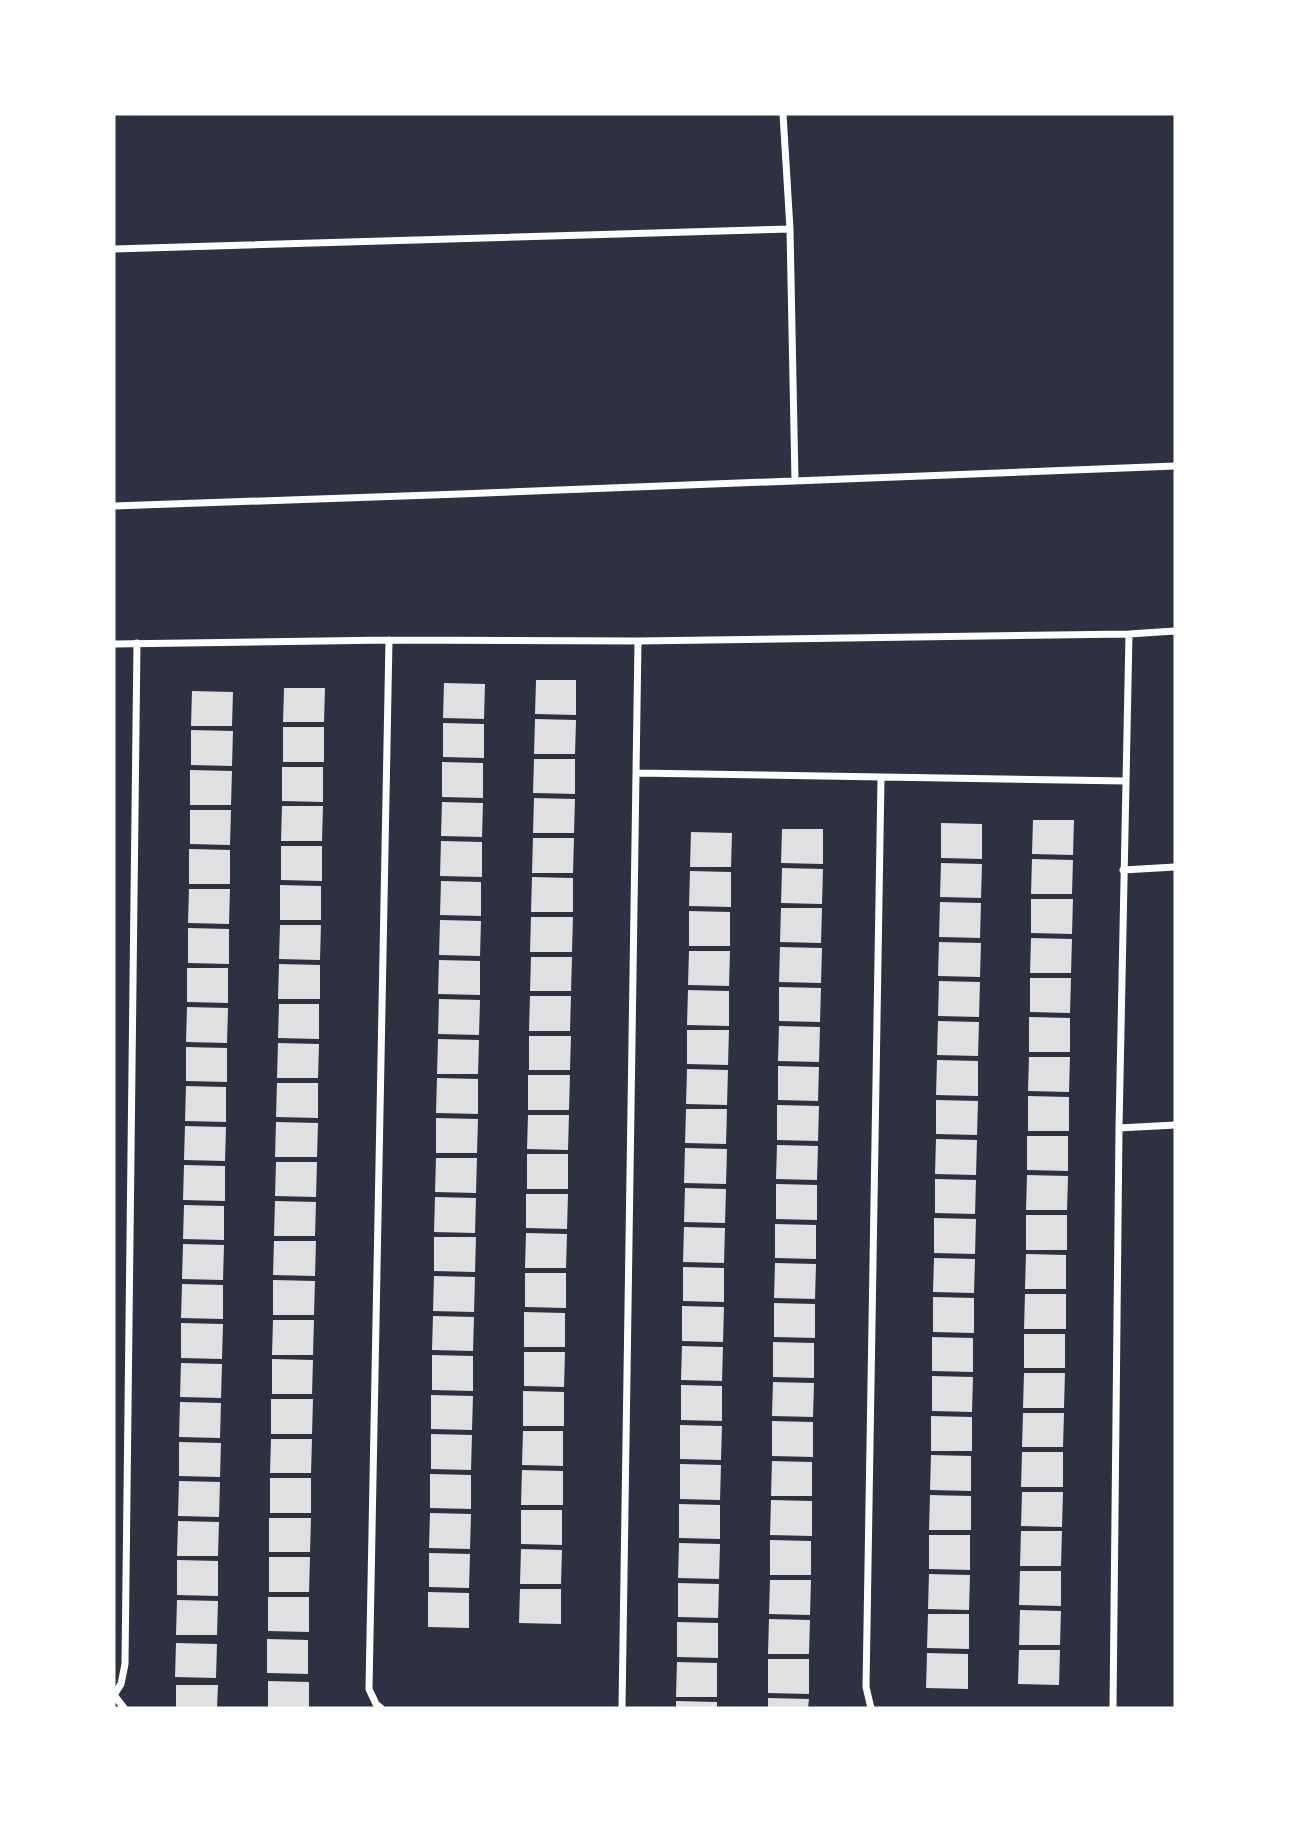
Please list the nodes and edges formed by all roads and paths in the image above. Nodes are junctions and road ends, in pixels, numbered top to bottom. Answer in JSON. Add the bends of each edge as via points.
{"nodes":[{"id":1,"x":783,"y":114,"type":"edge"},
{"id":2,"x":790,"y":229,"type":"junction"},
{"id":3,"x":114,"y":249,"type":"edge"},
{"id":4,"x":1175,"y":466,"type":"edge"},
{"id":5,"x":795,"y":481,"type":"junction"},
{"id":6,"x":114,"y":506,"type":"edge"},
{"id":7,"x":1175,"y":631,"type":"edge"},
{"id":8,"x":1129,"y":634,"type":"junction"},
{"id":9,"x":389,"y":640,"type":"junction"},
{"id":10,"x":638,"y":641,"type":"junction"},
{"id":11,"x":137,"y":643,"type":"junction"},
{"id":12,"x":114,"y":644,"type":"edge"},
{"id":13,"x":636,"y":774,"type":"junction"},
{"id":14,"x":881,"y":778,"type":"junction"},
{"id":15,"x":1126,"y":781,"type":"junction"},
{"id":16,"x":1175,"y":867,"type":"edge"},
{"id":17,"x":1123,"y":870,"type":"junction"},
{"id":18,"x":1175,"y":1125,"type":"edge"},
{"id":19,"x":1119,"y":1128,"type":"junction"},
{"id":20,"x":114,"y":1695,"type":"edge"},
{"id":21,"x":124,"y":1708,"type":"edge"},
{"id":22,"x":381,"y":1708,"type":"edge"},
{"id":23,"x":622,"y":1708,"type":"edge"},
{"id":24,"x":871,"y":1708,"type":"edge"},
{"id":25,"x":1113,"y":1708,"type":"edge"}],
"edges":[{"from":1,"to":2,"type":"street"},
{"from":2,"to":3,"type":"street"},
{"from":2,"to":5,"type":"street"},
{"from":4,"to":5,"type":"street"},
{"from":5,"to":6,"type":"street"},
{"from":7,"to":8,"type":"street"},
{"from":8,"to":10,"type":"street"},
{"from":8,"to":15,"type":"street"},
{"from":9,"to":10,"type":"street"},
{"from":9,"to":11,"type":"street"},
{"from":9,"to":22,"type":"street","via":[[369,1689]]},
{"from":10,"to":13,"type":"street"},
{"from":11,"to":12,"type":"street"},
{"from":11,"to":20,"type":"street","via":[[125,1664]]},
{"from":13,"to":14,"type":"street"},
{"from":13,"to":23,"type":"street"},
{"from":14,"to":15,"type":"street"},
{"from":14,"to":24,"type":"street","via":[[866,1687]]},
{"from":15,"to":17,"type":"street"},
{"from":16,"to":17,"type":"street"},
{"from":17,"to":19,"type":"street"},
{"from":18,"to":19,"type":"street"},
{"from":19,"to":25,"type":"street"},
{"from":20,"to":21,"type":"street"}]}
